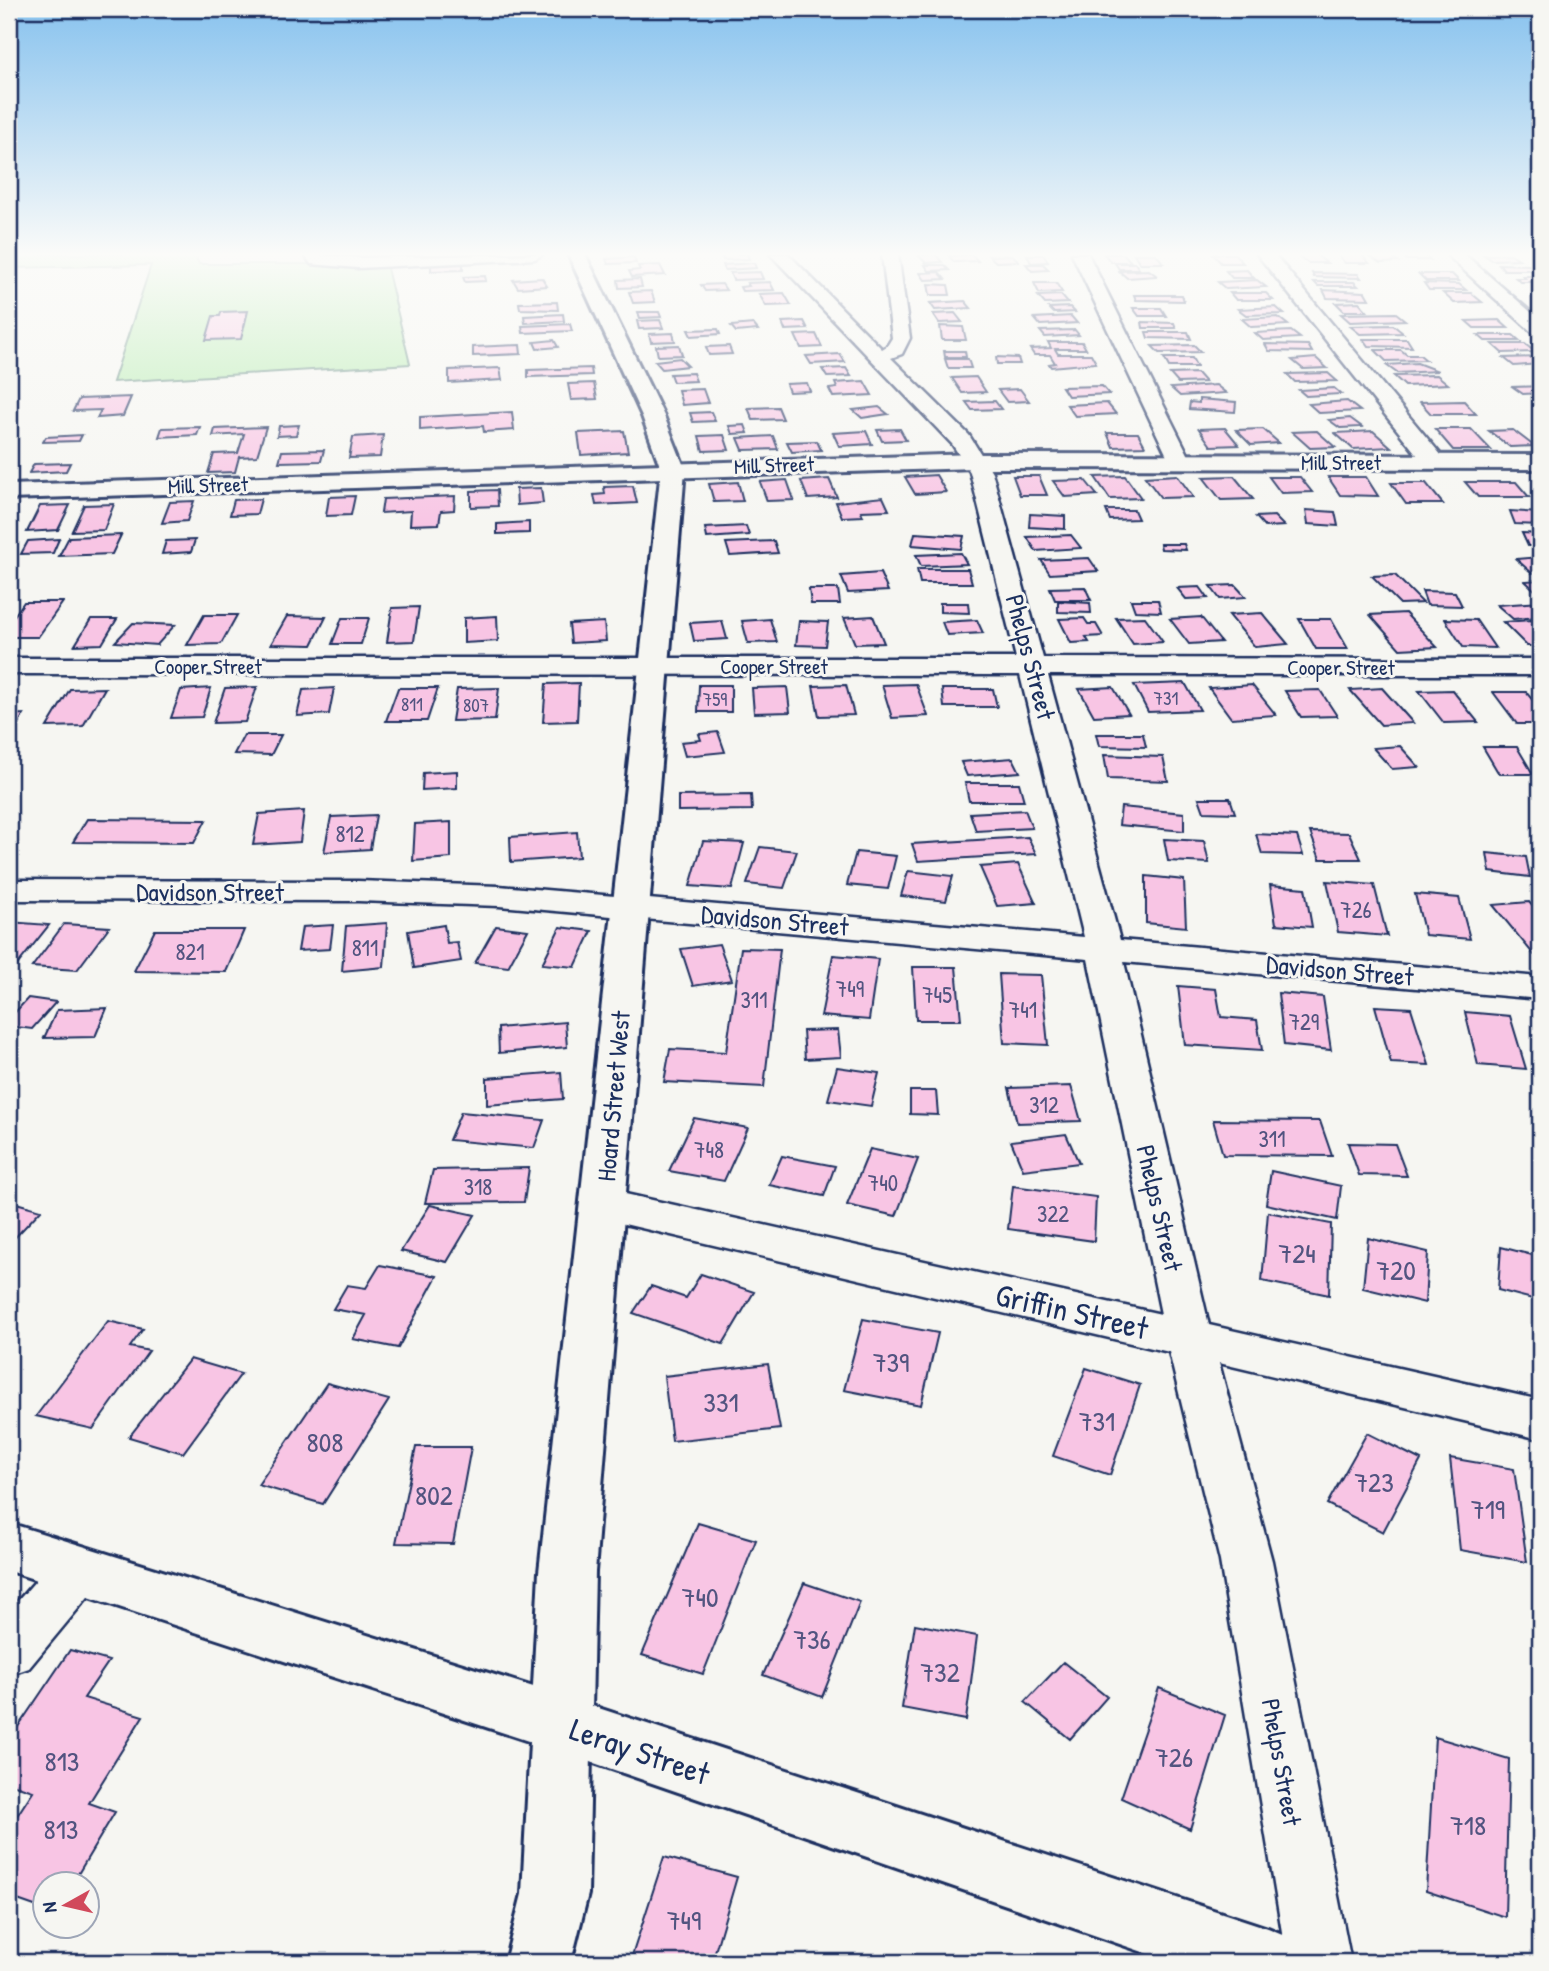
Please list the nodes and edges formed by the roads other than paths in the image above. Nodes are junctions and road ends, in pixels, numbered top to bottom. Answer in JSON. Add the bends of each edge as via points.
{"nodes":[{"id":1,"x":620,"y":346,"type":"edge"},
{"id":2,"x":870,"y":346,"type":"edge"},
{"id":3,"x":897,"y":346,"type":"edge"},
{"id":4,"x":1125,"y":346,"type":"edge"},
{"id":5,"x":1340,"y":346,"type":"edge"},
{"id":6,"x":880,"y":356,"type":"junction"},
{"id":7,"x":975,"y":461,"type":"junction"},
{"id":8,"x":1434,"y":461,"type":"junction"},
{"id":9,"x":1181,"y":462,"type":"junction"},
{"id":10,"x":1540,"y":462,"type":"edge"},
{"id":11,"x":673,"y":469,"type":"junction"},
{"id":12,"x":9,"y":492,"type":"edge"},
{"id":13,"x":9,"y":666,"type":"edge"},
{"id":14,"x":654,"y":666,"type":"junction"},
{"id":15,"x":1034,"y":667,"type":"junction"},
{"id":16,"x":1540,"y":667,"type":"edge"},
{"id":17,"x":9,"y":890,"type":"edge"},
{"id":18,"x":631,"y":908,"type":"junction"},
{"id":19,"x":1105,"y":949,"type":"junction"},
{"id":20,"x":1540,"y":988,"type":"edge"},
{"id":21,"x":603,"y":1204,"type":"junction"},
{"id":22,"x":1189,"y":1338,"type":"junction"},
{"id":23,"x":1540,"y":1419,"type":"edge"},
{"id":24,"x":9,"y":1547,"type":"edge"},
{"id":25,"x":78,"y":1570,"type":"junction"},
{"id":26,"x":9,"y":1650,"type":"edge"},
{"id":27,"x":559,"y":1723,"type":"junction"},
{"id":28,"x":538,"y":1962,"type":"edge"},
{"id":29,"x":1268,"y":1962,"type":"edge"},
{"id":30,"x":1319,"y":1962,"type":"edge"}],
"edges":[{"from":1,"to":11,"type":"main road"},
{"from":2,"to":6,"type":"street","name":"Phelps Street"},
{"from":3,"to":6,"type":"street"},
{"from":4,"to":9,"type":"street"},
{"from":5,"to":8,"type":"street"},
{"from":6,"to":7,"type":"street","name":"Phelps Street","via":[[961,440]]},
{"from":7,"to":9,"type":"main road","name":"Mill Street"},
{"from":7,"to":11,"type":"main road","name":"Mill Street"},
{"from":7,"to":15,"type":"street","name":"Phelps Street"},
{"from":8,"to":9,"type":"main road","name":"Mill Street"},
{"from":8,"to":10,"type":"main road","name":"Mill Street"},
{"from":11,"to":12,"type":"main road","name":"Mill Street"},
{"from":11,"to":14,"type":"main road","name":"Hoard Street West"},
{"from":13,"to":14,"type":"street","name":"Cooper Street"},
{"from":14,"to":15,"type":"street","name":"Cooper Street"},
{"from":14,"to":18,"type":"main road","name":"Hoard Street West"},
{"from":15,"to":16,"type":"street","name":"Cooper Street"},
{"from":15,"to":19,"type":"street","name":"Phelps Street"},
{"from":17,"to":18,"type":"street","name":"Davidson Street","via":[[371,891]]},
{"from":18,"to":19,"type":"street","name":"Davidson Street"},
{"from":18,"to":21,"type":"main road","name":"Hoard Street West"},
{"from":19,"to":20,"type":"street","name":"Davidson Street"},
{"from":19,"to":22,"type":"street","name":"Phelps Street","via":[[1107,975]]},
{"from":21,"to":22,"type":"street","name":"Griffin Street"},
{"from":21,"to":27,"type":"main road","name":"Hoard Street West","via":[[567,1572]]},
{"from":22,"to":23,"type":"street","name":"Griffin Street"},
{"from":22,"to":30,"type":"street","name":"Phelps Street","via":[[1246,1561]]},
{"from":24,"to":25,"type":"main road","name":"Leray Street"},
{"from":25,"to":26,"type":"street"},
{"from":25,"to":27,"type":"main road","name":"Leray Street"},
{"from":27,"to":28,"type":"main road","name":"Hoard Street West","via":[[555,1895]]},
{"from":27,"to":29,"type":"main road","name":"Leray Street"}]}
